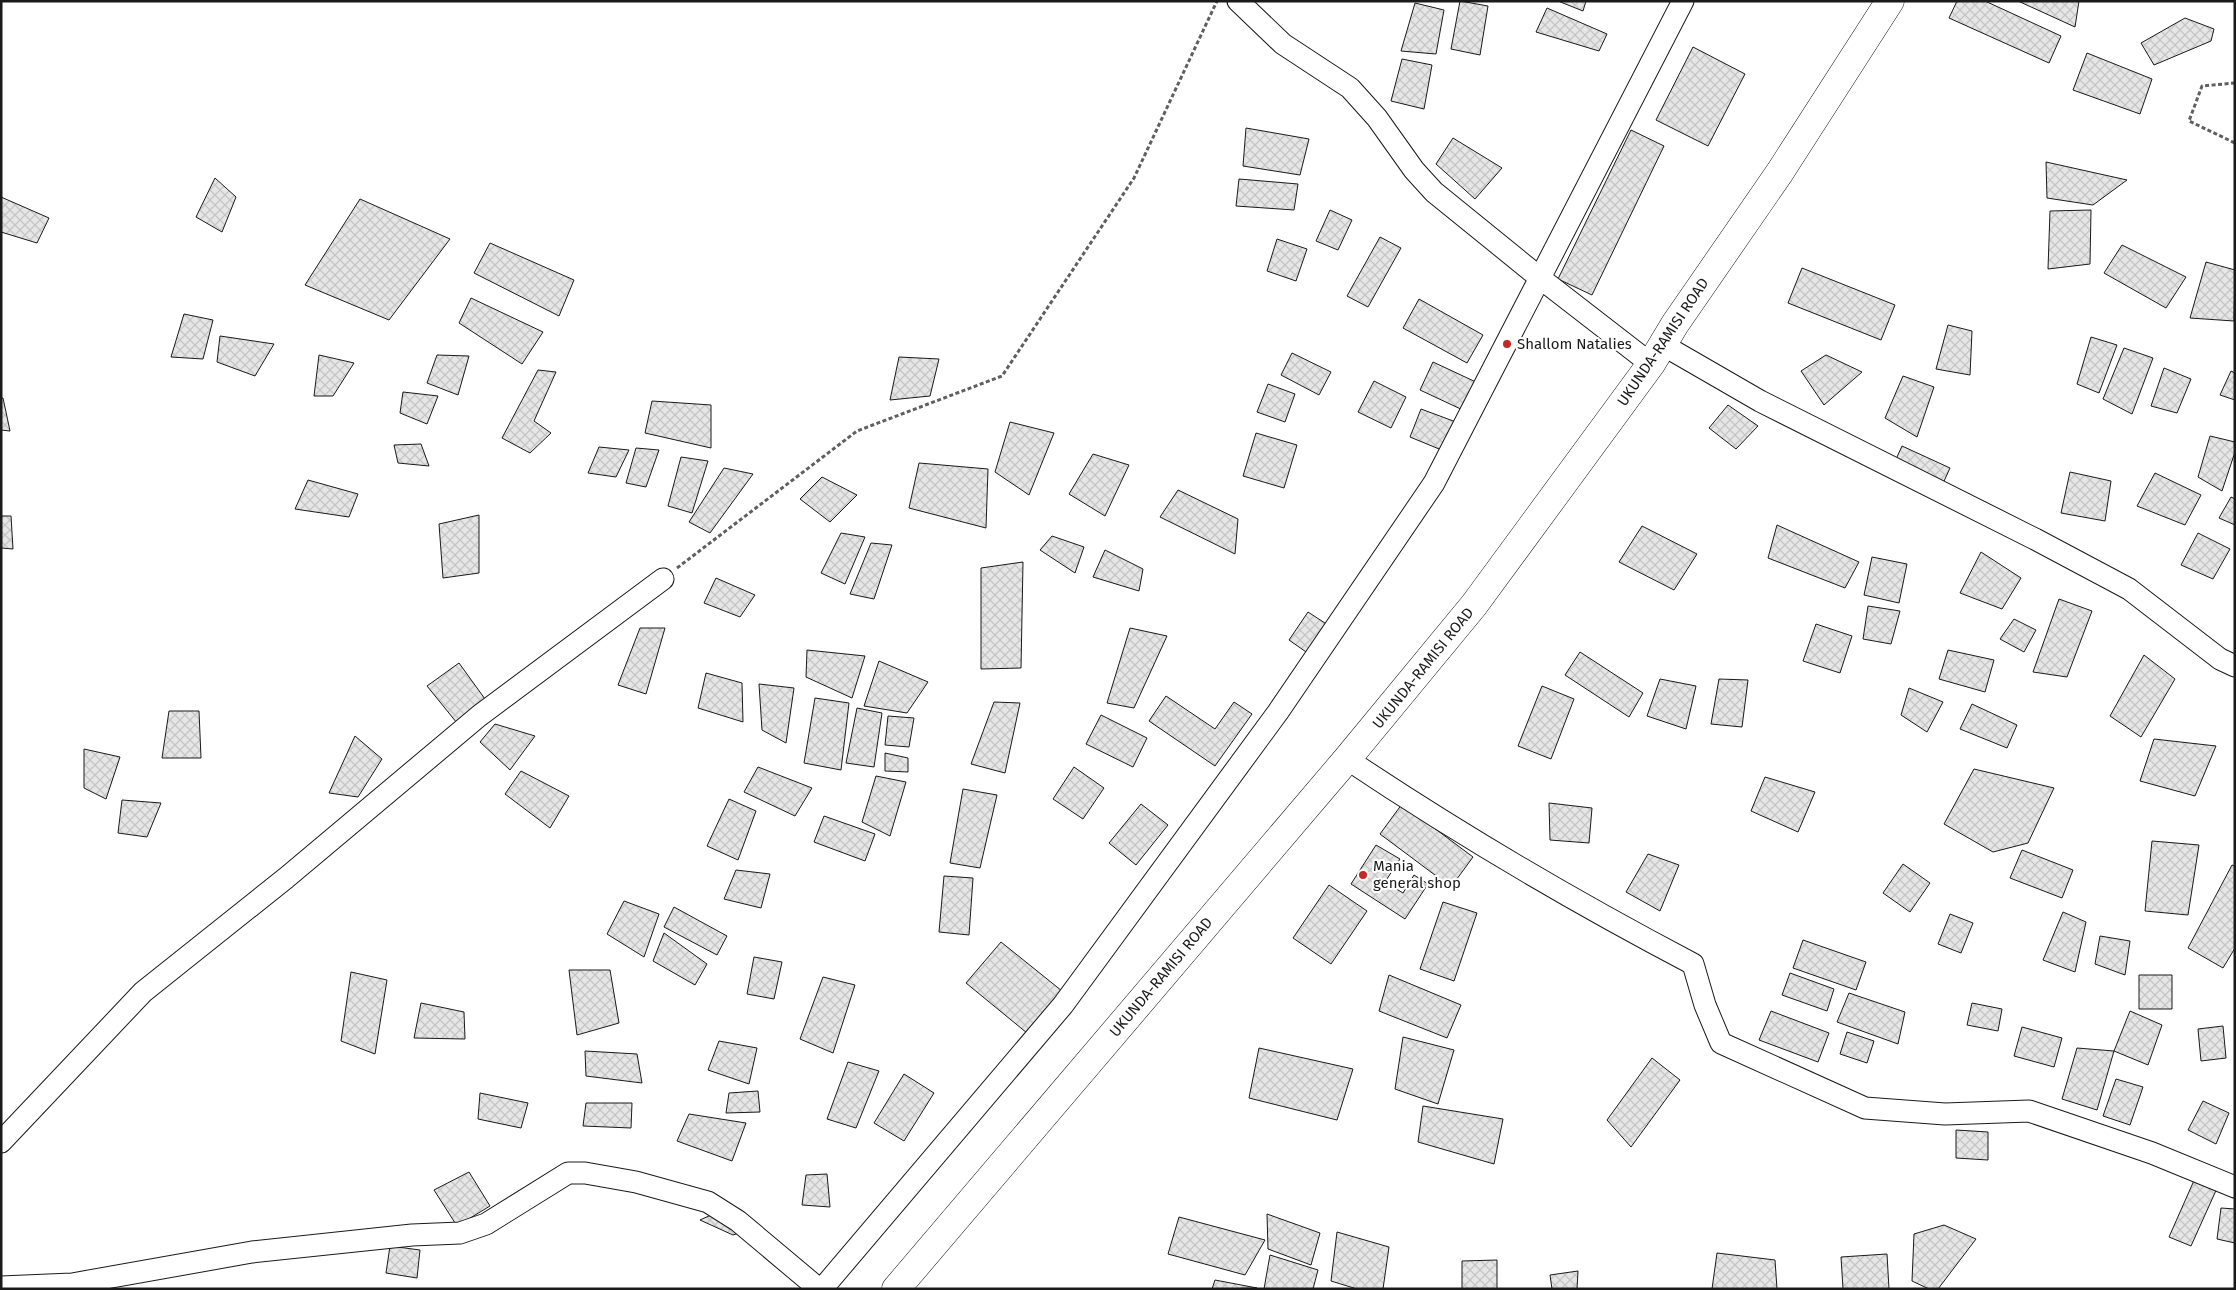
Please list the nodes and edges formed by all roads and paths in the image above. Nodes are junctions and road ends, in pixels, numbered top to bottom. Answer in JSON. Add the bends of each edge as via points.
{"nodes":[{"id":1,"x":1217,"y":1,"type":"edge"},
{"id":2,"x":1238,"y":1,"type":"edge"},
{"id":3,"x":1682,"y":1,"type":"edge"},
{"id":4,"x":1890,"y":1,"type":"edge"},
{"id":5,"x":2235,"y":83,"type":"edge"},
{"id":6,"x":2235,"y":144,"type":"edge"},
{"id":7,"x":1540,"y":278,"type":"junction"},
{"id":8,"x":1657,"y":354,"type":"junction"},
{"id":9,"x":662,"y":579,"type":"joint"},
{"id":10,"x":2235,"y":666,"type":"edge"},
{"id":11,"x":1347,"y":760,"type":"junction"},
{"id":12,"x":1,"y":1142,"type":"edge"},
{"id":13,"x":2235,"y":1187,"type":"edge"},
{"id":14,"x":1,"y":1287,"type":"edge"},
{"id":15,"x":821,"y":1289,"type":"edge"},
{"id":16,"x":896,"y":1289,"type":"edge"}],
"edges":[{"from":1,"to":9,"type":"path","via":[[1134,178],[1002,376],[857,431]]},
{"from":2,"to":7,"type":"street","via":[[1284,44],[1350,88],[1434,192]]},
{"from":3,"to":7,"type":"street"},
{"from":4,"to":8,"type":"highway","name":"UKUNDA-RAMISI ROAD"},
{"from":5,"to":6,"type":"path","via":[[2202,86],[2189,121]]},
{"from":7,"to":8,"type":"street"},
{"from":7,"to":15,"type":"street","via":[[1434,483],[1278,712],[1063,1005]]},
{"from":8,"to":10,"type":"street","via":[[1760,401],[2129,589],[2220,659]]},
{"from":8,"to":11,"type":"highway","name":"UKUNDA-RAMISI ROAD","via":[[1474,605]]},
{"from":9,"to":12,"type":"street","via":[[479,716],[286,878],[142,992]]},
{"from":11,"to":13,"type":"street","via":[[1435,818],[1628,930],[1694,964],[1705,1005],[1722,1043],[1865,1108],[1945,1114],[2029,1110],[2152,1153]]},
{"from":11,"to":16,"type":"highway","name":"UKUNDA-RAMISI ROAD"},
{"from":14,"to":15,"type":"street","via":[[72,1284],[262,1251],[460,1233],[486,1224],[568,1173],[585,1173],[636,1182],[708,1202],[738,1221]]}]}
